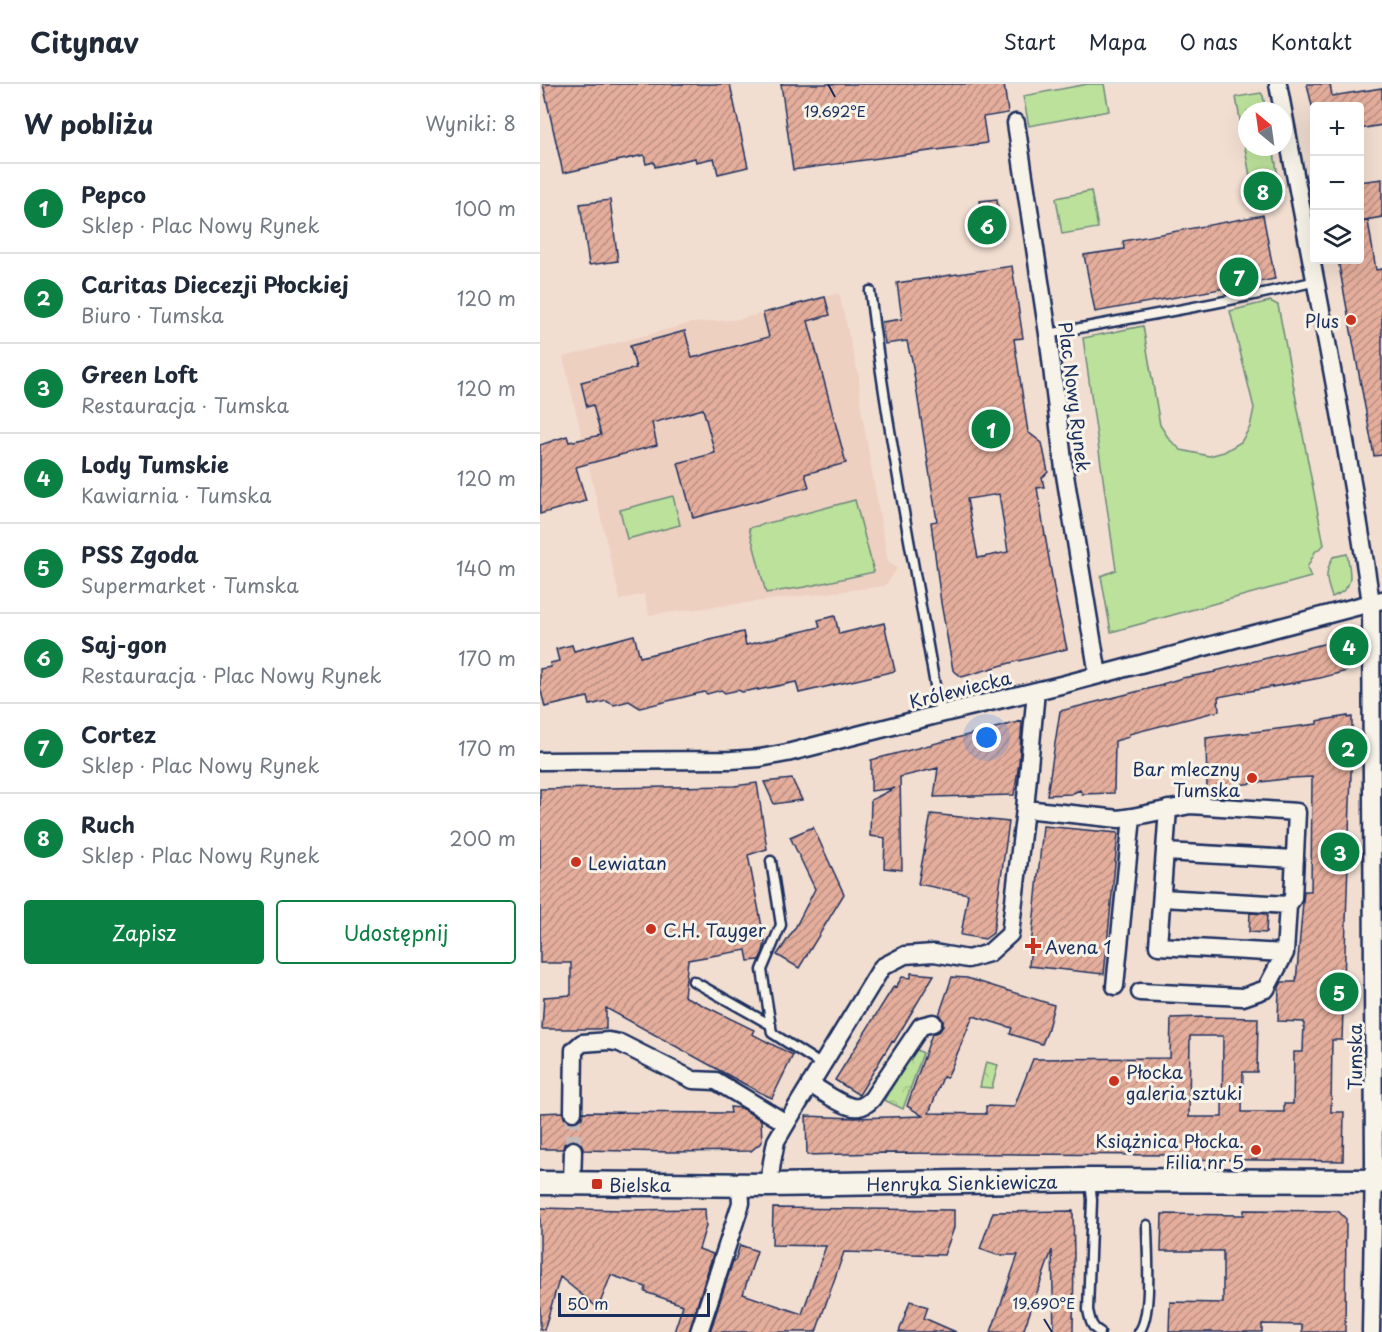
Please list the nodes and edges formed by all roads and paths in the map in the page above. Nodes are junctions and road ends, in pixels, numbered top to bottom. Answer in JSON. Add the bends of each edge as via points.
{"nodes":[{"id":1,"x":1278,"y":84,"type":"edge"},
{"id":2,"x":1016,"y":123,"type":"dead end"},
{"id":3,"x":1316,"y":280,"type":"junction"},
{"id":4,"x":870,"y":291,"type":"dead end"},
{"id":5,"x":1048,"y":334,"type":"junction"},
{"id":6,"x":1376,"y":601,"type":"edge"},
{"id":7,"x":1098,"y":675,"type":"junction"},
{"id":8,"x":1036,"y":691,"type":"junction"},
{"id":9,"x":940,"y":714,"type":"junction"},
{"id":10,"x":540,"y":761,"type":"edge"},
{"id":11,"x":1025,"y":809,"type":"junction"},
{"id":12,"x":1168,"y":809,"type":"junction"},
{"id":13,"x":1132,"y":817,"type":"junction"},
{"id":14,"x":1165,"y":852,"type":"junction"},
{"id":15,"x":1295,"y":859,"type":"junction"},
{"id":16,"x":771,"y":861,"type":"dead end"},
{"id":17,"x":1162,"y":898,"type":"junction"},
{"id":18,"x":1288,"y":905,"type":"junction"},
{"id":19,"x":1285,"y":953,"type":"junction"},
{"id":20,"x":693,"y":981,"type":"dead end"},
{"id":21,"x":1115,"y":986,"type":"dead end"},
{"id":22,"x":1140,"y":992,"type":"dead end"},
{"id":23,"x":933,"y":1023,"type":"dead end"},
{"id":24,"x":771,"y":1024,"type":"junction"},
{"id":25,"x":822,"y":1065,"type":"junction"},
{"id":26,"x":810,"y":1084,"type":"junction"},
{"id":27,"x":573,"y":1112,"type":"tunnel mouth"},
{"id":28,"x":786,"y":1123,"type":"junction"},
{"id":29,"x":573,"y":1149,"type":"tunnel mouth"},
{"id":30,"x":1090,"y":1180,"type":"junction"},
{"id":31,"x":1377,"y":1181,"type":"edge"},
{"id":32,"x":540,"y":1184,"type":"edge"},
{"id":33,"x":572,"y":1184,"type":"junction"},
{"id":34,"x":740,"y":1184,"type":"junction"},
{"id":35,"x":770,"y":1185,"type":"junction"},
{"id":36,"x":1147,"y":1225,"type":"dead end"},
{"id":37,"x":699,"y":1332,"type":"edge"},
{"id":38,"x":1100,"y":1332,"type":"edge"},
{"id":39,"x":1139,"y":1332,"type":"edge"},
{"id":40,"x":1371,"y":1332,"type":"edge"}],
"edges":[{"from":1,"to":3,"type":"street"},
{"from":2,"to":5,"type":"street","name":"Plac Nowy Rynek"},
{"from":3,"to":5,"type":"lane"},
{"from":3,"to":6,"type":"street","via":[[1362,545]]},
{"from":4,"to":9,"type":"lane"},
{"from":5,"to":7,"type":"street","name":"Plac Nowy Rynek","via":[[1064,469]]},
{"from":6,"to":7,"type":"street","name":"Królewiecka"},
{"from":6,"to":31,"type":"street","name":"Tumska"},
{"from":7,"to":8,"type":"street","name":"Królewiecka"},
{"from":8,"to":9,"type":"street","name":"Królewiecka"},
{"from":8,"to":11,"type":"street"},
{"from":9,"to":10,"type":"street","name":"Królewiecka","via":[[760,758]]},
{"from":11,"to":13,"type":"street"},
{"from":11,"to":25,"type":"street","via":[[1010,934],[989,953],[968,959],[934,953],[905,955],[882,968]]},
{"from":12,"to":13,"type":"street"},
{"from":12,"to":14,"type":"street"},
{"from":12,"to":15,"type":"street","via":[[1190,805],[1297,812]]},
{"from":13,"to":21,"type":"street"},
{"from":14,"to":15,"type":"street"},
{"from":14,"to":17,"type":"street"},
{"from":15,"to":18,"type":"street","via":[[1293,898]]},
{"from":16,"to":24,"type":"lane","via":[[781,925],[762,970]]},
{"from":17,"to":18,"type":"street"},
{"from":17,"to":19,"type":"street","via":[[1158,946]]},
{"from":18,"to":19,"type":"street"},
{"from":19,"to":22,"type":"street","via":[[1266,989],[1243,997]]},
{"from":20,"to":24,"type":"lane"},
{"from":23,"to":26,"type":"street","via":[[921,1026],[866,1104],[848,1106]]},
{"from":24,"to":25,"type":"lane","via":[[772,1033]]},
{"from":25,"to":26,"type":"street"},
{"from":26,"to":28,"type":"street"},
{"from":27,"to":28,"type":"street","via":[[574,1050],[582,1043],[609,1041],[693,1080],[716,1081]]},
{"from":28,"to":35,"type":"street","via":[[776,1142]]},
{"from":29,"to":33,"type":"street"},
{"from":30,"to":31,"type":"street","name":"Henryka Sienkiewicza"},
{"from":30,"to":35,"type":"street","name":"Henryka Sienkiewicza"},
{"from":30,"to":38,"type":"lane","via":[[1089,1310],[1090,1321]]},
{"from":31,"to":40,"type":"street","name":"Tumska"},
{"from":32,"to":33,"type":"street","name":"Henryka Sienkiewicza"},
{"from":33,"to":34,"type":"street","name":"Henryka Sienkiewicza"},
{"from":34,"to":35,"type":"street","name":"Henryka Sienkiewicza"},
{"from":34,"to":37,"type":"street","via":[[741,1203]]},
{"from":36,"to":39,"type":"lane","via":[[1147,1311]]}]}
